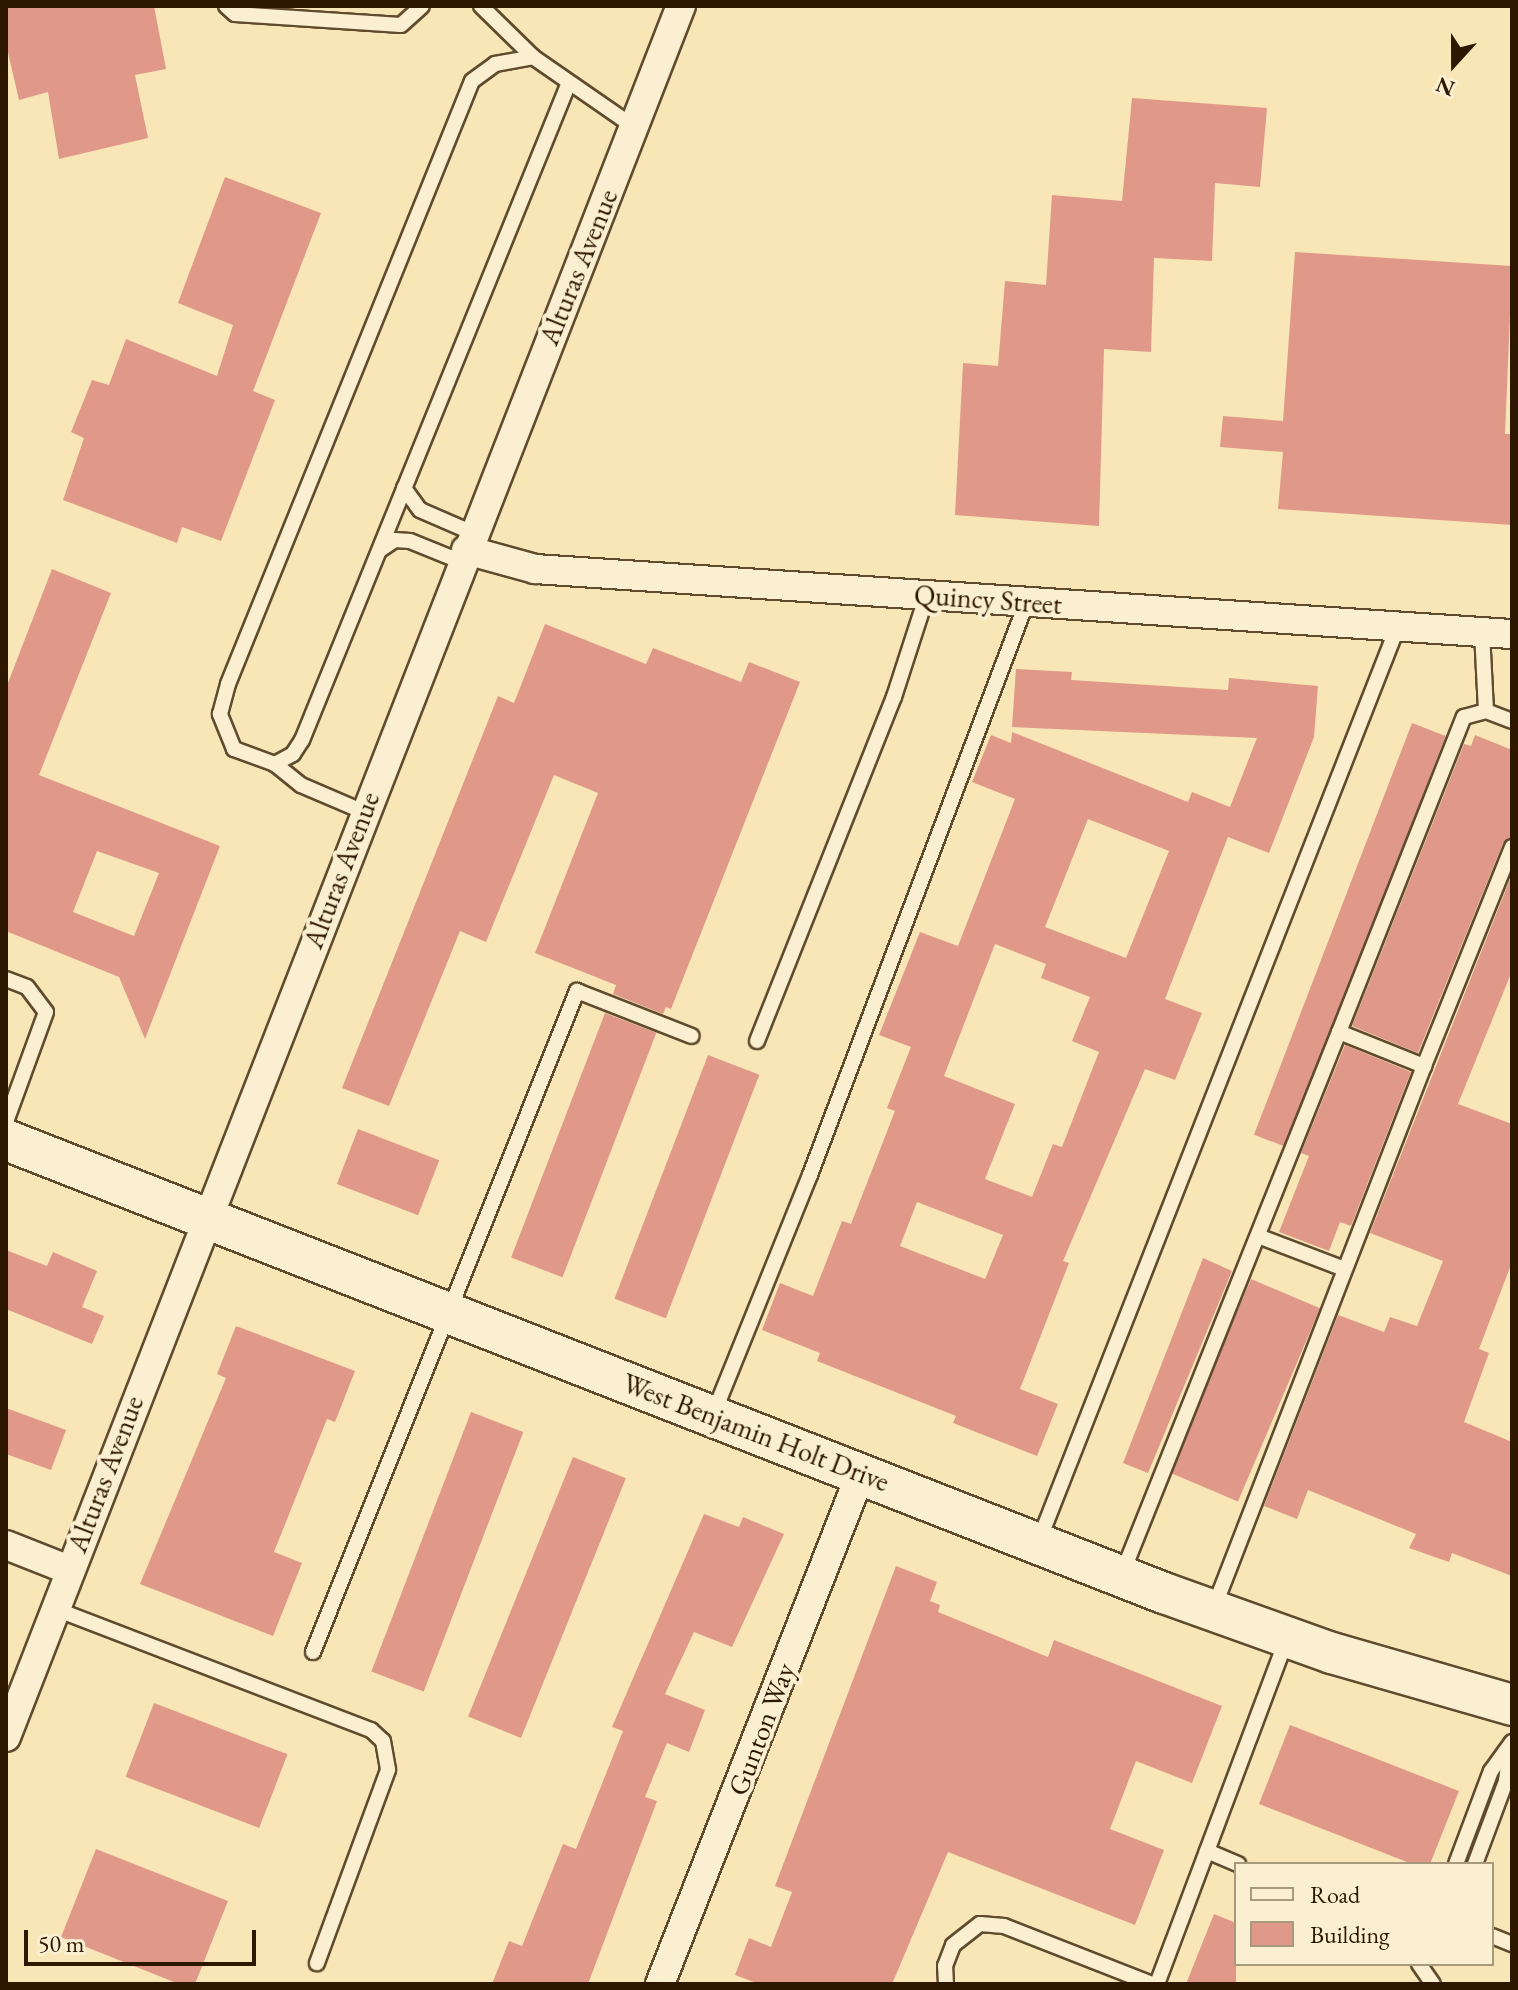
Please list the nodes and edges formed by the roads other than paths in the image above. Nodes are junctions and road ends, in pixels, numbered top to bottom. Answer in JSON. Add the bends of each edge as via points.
{"nodes":[{"id":1,"x":226,"y":6,"type":"edge"},
{"id":2,"x":422,"y":6,"type":"edge"},
{"id":3,"x":481,"y":6,"type":"edge"},
{"id":4,"x":681,"y":6,"type":"edge"},
{"id":5,"x":533,"y":57,"type":"junction"},
{"id":6,"x":568,"y":85,"type":"junction"},
{"id":7,"x":634,"y":127,"type":"junction"},
{"id":8,"x":404,"y":488,"type":"junction"},
{"id":9,"x":467,"y":548,"type":"junction"},
{"id":10,"x":379,"y":550,"type":"junction"},
{"id":11,"x":927,"y":595,"type":"junction"},
{"id":12,"x":1027,"y":601,"type":"junction"},
{"id":13,"x":1398,"y":626,"type":"junction"},
{"id":14,"x":1482,"y":632,"type":"junction"},
{"id":15,"x":1512,"y":634,"type":"edge"},
{"id":16,"x":1486,"y":711,"type":"junction"},
{"id":17,"x":1512,"y":721,"type":"edge"},
{"id":18,"x":275,"y":764,"type":"junction"},
{"id":19,"x":364,"y":812,"type":"junction"},
{"id":20,"x":1510,"y":855,"type":"edge"},
{"id":21,"x":6,"y":979,"type":"edge"},
{"id":22,"x":1339,"y":1032,"type":"junction"},
{"id":23,"x":692,"y":1036,"type":"dead end"},
{"id":24,"x":757,"y":1041,"type":"dead end"},
{"id":25,"x":1424,"y":1066,"type":"junction"},
{"id":26,"x":6,"y":1122,"type":"edge"},
{"id":27,"x":6,"y":1140,"type":"edge"},
{"id":28,"x":206,"y":1218,"type":"junction"},
{"id":29,"x":1258,"y":1236,"type":"junction"},
{"id":30,"x":1342,"y":1268,"type":"junction"},
{"id":31,"x":446,"y":1312,"type":"junction"},
{"id":32,"x":713,"y":1415,"type":"junction"},
{"id":33,"x":861,"y":1473,"type":"junction"},
{"id":34,"x":1038,"y":1543,"type":"junction"},
{"id":35,"x":6,"y":1545,"type":"edge"},
{"id":36,"x":67,"y":1569,"type":"junction"},
{"id":37,"x":1122,"y":1576,"type":"junction"},
{"id":38,"x":52,"y":1608,"type":"junction"},
{"id":39,"x":1213,"y":1610,"type":"junction"},
{"id":40,"x":1288,"y":1637,"type":"junction"},
{"id":41,"x":313,"y":1652,"type":"dead end"},
{"id":42,"x":1512,"y":1705,"type":"edge"},
{"id":43,"x":6,"y":1737,"type":"edge"},
{"id":44,"x":1511,"y":1744,"type":"edge"},
{"id":45,"x":1207,"y":1851,"type":"junction"},
{"id":46,"x":1234,"y":1862,"type":"edge"},
{"id":47,"x":1457,"y":1862,"type":"edge"},
{"id":48,"x":1476,"y":1862,"type":"edge"},
{"id":49,"x":317,"y":1963,"type":"dead end"},
{"id":50,"x":1420,"y":1966,"type":"edge"},
{"id":51,"x":660,"y":1984,"type":"edge"},
{"id":52,"x":946,"y":1984,"type":"edge"},
{"id":53,"x":1155,"y":1984,"type":"edge"},
{"id":54,"x":1433,"y":1984,"type":"edge"}],
"edges":[{"from":1,"to":2,"type":"lane","via":[[235,14],[401,25]]},
{"from":3,"to":5,"type":"lane"},
{"from":4,"to":7,"type":"street","name":"Alturas Avenue"},
{"from":5,"to":6,"type":"lane"},
{"from":5,"to":18,"type":"lane","via":[[495,64],[472,81],[228,684],[220,714],[234,749]]},
{"from":6,"to":7,"type":"lane"},
{"from":6,"to":8,"type":"lane"},
{"from":7,"to":9,"type":"street","name":"Alturas Avenue"},
{"from":8,"to":9,"type":"lane","via":[[420,510]]},
{"from":8,"to":10,"type":"lane"},
{"from":9,"to":10,"type":"lane","via":[[395,540]]},
{"from":9,"to":11,"type":"street","name":"Quincy Street","via":[[535,569]]},
{"from":9,"to":19,"type":"street","name":"Alturas Avenue"},
{"from":10,"to":18,"type":"lane","via":[[302,740],[293,754]]},
{"from":11,"to":12,"type":"street","name":"Quincy Street"},
{"from":11,"to":24,"type":"lane","via":[[894,697]]},
{"from":12,"to":13,"type":"street","name":"Quincy Street"},
{"from":12,"to":32,"type":"lane","via":[[810,1175]]},
{"from":13,"to":14,"type":"street","name":"Quincy Street"},
{"from":13,"to":34,"type":"lane"},
{"from":14,"to":15,"type":"street","name":"Quincy Street"},
{"from":14,"to":16,"type":"lane"},
{"from":16,"to":17,"type":"lane"},
{"from":16,"to":22,"type":"lane","via":[[1464,717]]},
{"from":18,"to":19,"type":"lane","via":[[301,785]]},
{"from":19,"to":28,"type":"street","name":"Alturas Avenue"},
{"from":20,"to":25,"type":"lane"},
{"from":21,"to":26,"type":"lane","via":[[27,987],[46,1012]]},
{"from":22,"to":25,"type":"lane"},
{"from":22,"to":29,"type":"lane"},
{"from":23,"to":31,"type":"lane","via":[[577,991]]},
{"from":25,"to":30,"type":"lane"},
{"from":27,"to":28,"type":"main road","name":"West Benjamin Holt Drive"},
{"from":28,"to":31,"type":"main road","name":"West Benjamin Holt Drive"},
{"from":28,"to":36,"type":"street","name":"Alturas Avenue"},
{"from":29,"to":30,"type":"lane"},
{"from":29,"to":37,"type":"lane"},
{"from":30,"to":39,"type":"lane"},
{"from":31,"to":32,"type":"main road","name":"West Benjamin Holt Drive"},
{"from":31,"to":41,"type":"lane"},
{"from":32,"to":33,"type":"main road","name":"West Benjamin Holt Drive"},
{"from":33,"to":34,"type":"main road","name":"West Benjamin Holt Drive"},
{"from":33,"to":51,"type":"street","name":"Gunton Way"},
{"from":34,"to":37,"type":"main road","name":"West Benjamin Holt Drive"},
{"from":35,"to":36,"type":"street"},
{"from":36,"to":38,"type":"street","name":"Alturas Avenue"},
{"from":37,"to":39,"type":"main road","name":"West Benjamin Holt Drive"},
{"from":38,"to":43,"type":"street","name":"Alturas Avenue"},
{"from":38,"to":49,"type":"lane","via":[[371,1730],[383,1741],[388,1770]]},
{"from":39,"to":40,"type":"main road","name":"West Benjamin Holt Drive"},
{"from":40,"to":42,"type":"main road","name":"West Benjamin Holt Drive"},
{"from":40,"to":45,"type":"lane"},
{"from":44,"to":47,"type":"lane","via":[[1491,1771]]},
{"from":44,"to":48,"type":"lane","via":[[1506,1781]]},
{"from":45,"to":46,"type":"lane"},
{"from":45,"to":53,"type":"lane"},
{"from":50,"to":54,"type":"lane"},
{"from":52,"to":53,"type":"lane","via":[[953,1945],[980,1924],[1004,1926]]}]}
